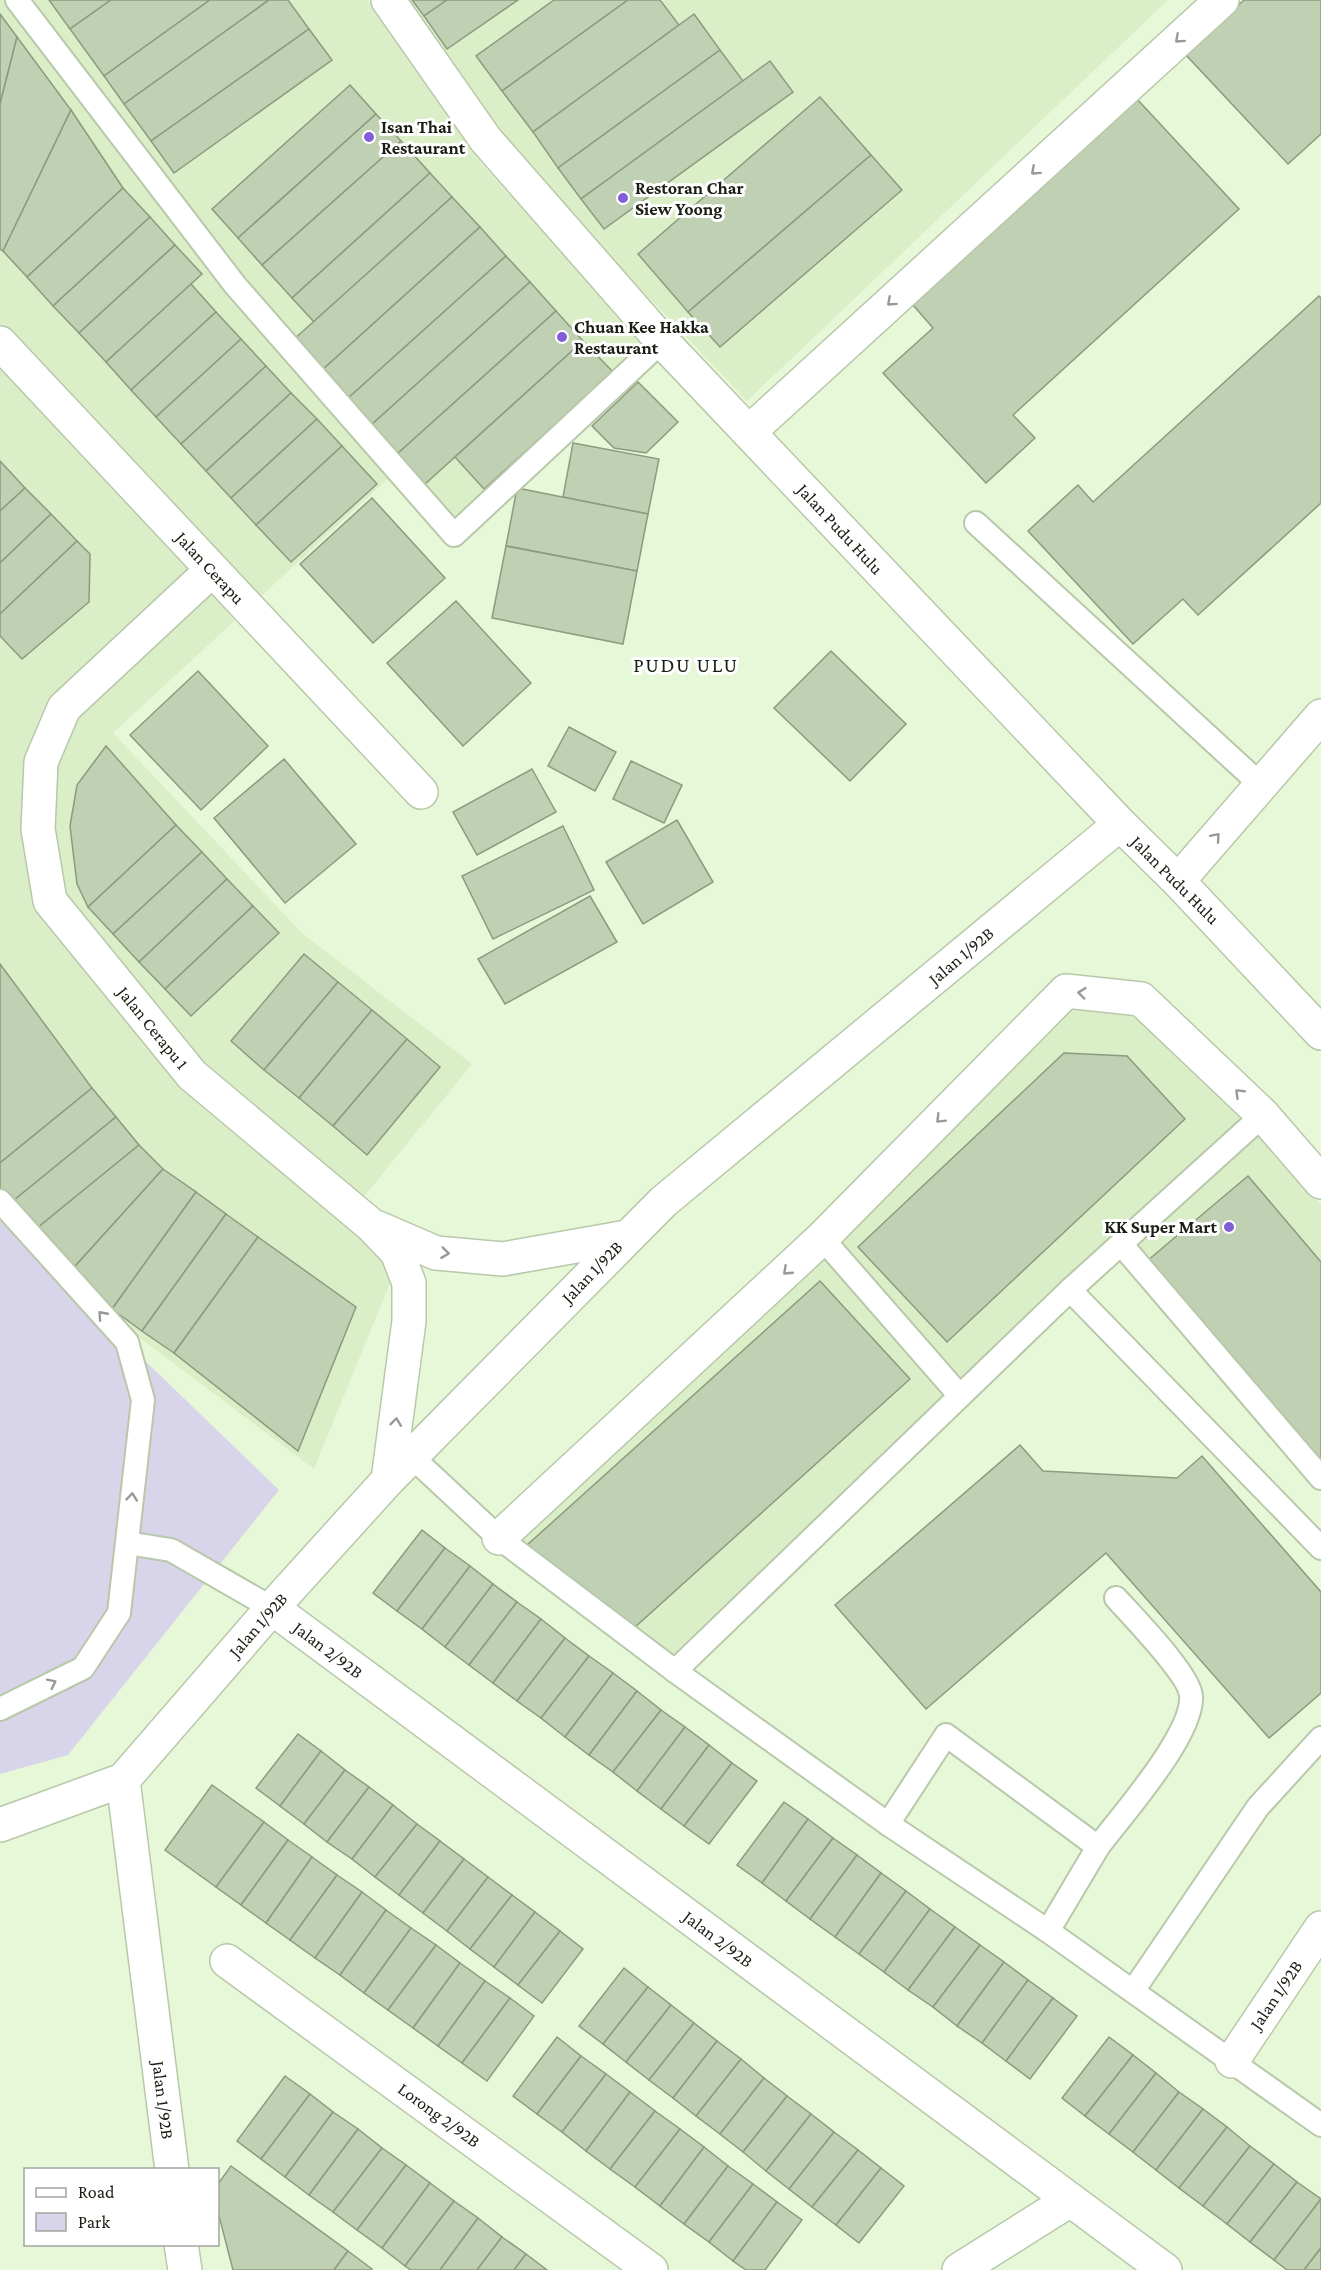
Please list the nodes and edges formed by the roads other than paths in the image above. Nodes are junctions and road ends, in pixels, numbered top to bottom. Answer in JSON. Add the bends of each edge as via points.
{"nodes":[{"id":1,"x":17,"y":0,"type":"edge"},
{"id":2,"x":388,"y":0,"type":"edge"},
{"id":3,"x":1222,"y":0,"type":"edge"},
{"id":4,"x":662,"y":341,"type":"junction"},
{"id":5,"x":0,"y":343,"type":"edge"},
{"id":6,"x":749,"y":432,"type":"junction"},
{"id":7,"x":976,"y":523,"type":"dead end"},
{"id":8,"x":212,"y":570,"type":"junction"},
{"id":9,"x":1321,"y":716,"type":"edge"},
{"id":10,"x":1261,"y":785,"type":"junction"},
{"id":11,"x":421,"y":792,"type":"dead end"},
{"id":12,"x":1120,"y":824,"type":"junction"},
{"id":13,"x":1178,"y":881,"type":"junction"},
{"id":14,"x":1321,"y":1033,"type":"edge"},
{"id":15,"x":1263,"y":1115,"type":"junction"},
{"id":16,"x":1321,"y":1182,"type":"edge"},
{"id":17,"x":0,"y":1201,"type":"edge"},
{"id":18,"x":371,"y":1225,"type":"junction"},
{"id":19,"x":627,"y":1237,"type":"junction"},
{"id":20,"x":822,"y":1238,"type":"junction"},
{"id":21,"x":1121,"y":1244,"type":"junction"},
{"id":22,"x":1070,"y":1290,"type":"junction"},
{"id":23,"x":960,"y":1396,"type":"junction"},
{"id":24,"x":411,"y":1456,"type":"junction"},
{"id":25,"x":1321,"y":1478,"type":"edge"},
{"id":26,"x":388,"y":1480,"type":"junction"},
{"id":27,"x":499,"y":1538,"type":"junction"},
{"id":28,"x":127,"y":1543,"type":"junction"},
{"id":29,"x":1321,"y":1548,"type":"edge"},
{"id":30,"x":1116,"y":1598,"type":"dead end"},
{"id":31,"x":272,"y":1608,"type":"junction"},
{"id":32,"x":675,"y":1671,"type":"junction"},
{"id":33,"x":0,"y":1709,"type":"edge"},
{"id":34,"x":1321,"y":1738,"type":"edge"},
{"id":35,"x":123,"y":1780,"type":"junction"},
{"id":36,"x":888,"y":1824,"type":"junction"},
{"id":37,"x":0,"y":1825,"type":"edge"},
{"id":38,"x":1098,"y":1847,"type":"junction"},
{"id":39,"x":1321,"y":1928,"type":"edge"},
{"id":40,"x":1048,"y":1931,"type":"junction"},
{"id":41,"x":227,"y":1961,"type":"dead end"},
{"id":42,"x":1133,"y":1991,"type":"junction"},
{"id":43,"x":1232,"y":2061,"type":"junction"},
{"id":44,"x":1321,"y":2125,"type":"edge"},
{"id":45,"x":172,"y":2168,"type":"edge"},
{"id":46,"x":1070,"y":2200,"type":"junction"},
{"id":47,"x":182,"y":2246,"type":"edge"},
{"id":48,"x":185,"y":2270,"type":"edge"},
{"id":49,"x":651,"y":2270,"type":"edge"},
{"id":50,"x":959,"y":2270,"type":"edge"},
{"id":51,"x":1165,"y":2270,"type":"edge"}],
"edges":[{"from":1,"to":4,"type":"lane","via":[[235,285],[454,535]]},
{"from":2,"to":4,"type":"street","name":"Jalan Pudu Hulu","via":[[486,140]]},
{"from":3,"to":6,"type":"street","one_way":true},
{"from":4,"to":6,"type":"street","name":"Jalan Pudu Hulu"},
{"from":5,"to":8,"type":"street","name":"Jalan Cerapu"},
{"from":6,"to":12,"type":"street","name":"Jalan Pudu Hulu"},
{"from":7,"to":10,"type":"lane"},
{"from":8,"to":11,"type":"street","name":"Jalan Cerapu"},
{"from":8,"to":18,"type":"street","name":"Jalan Cerapu 1","via":[[64,708],[41,762],[38,829],[50,901],[192,1075]]},
{"from":9,"to":10,"type":"street"},
{"from":13,"to":10,"type":"street","one_way":true},
{"from":12,"to":13,"type":"street","name":"Jalan Pudu Hulu"},
{"from":12,"to":19,"type":"street","name":"Jalan 1/92B","via":[[663,1202]]},
{"from":13,"to":14,"type":"street","name":"Jalan Pudu Hulu"},
{"from":15,"to":16,"type":"street"},
{"from":15,"to":20,"type":"street","one_way":true,"via":[[1142,999],[1066,992]]},
{"from":15,"to":21,"type":"lane"},
{"from":28,"to":17,"type":"lane","one_way":true,"via":[[143,1400],[127,1342]]},
{"from":18,"to":19,"type":"street","one_way":true,"via":[[436,1253],[503,1259]]},
{"from":26,"to":18,"type":"street","name":"Jalan Cerapu 1","one_way":true,"via":[[409,1321],[409,1283],[397,1252]]},
{"from":19,"to":24,"type":"street","name":"Jalan 1/92B"},
{"from":20,"to":23,"type":"lane"},
{"from":20,"to":27,"type":"street","one_way":true},
{"from":21,"to":22,"type":"lane"},
{"from":21,"to":25,"type":"lane"},
{"from":22,"to":23,"type":"lane"},
{"from":22,"to":29,"type":"lane"},
{"from":23,"to":32,"type":"lane"},
{"from":24,"to":26,"type":"street","name":"Jalan 1/92B"},
{"from":24,"to":27,"type":"lane"},
{"from":26,"to":31,"type":"street","name":"Jalan 1/92B"},
{"from":27,"to":32,"type":"lane"},
{"from":28,"to":31,"type":"lane","via":[[171,1550]]},
{"from":33,"to":28,"type":"lane","one_way":true,"via":[[83,1668],[119,1613]]},
{"from":30,"to":38,"type":"lane","via":[[1183,1675],[1192,1696],[1187,1722],[1175,1745]]},
{"from":31,"to":35,"type":"street","name":"Jalan 1/92B"},
{"from":31,"to":46,"type":"street","name":"Jalan 2/92B"},
{"from":32,"to":36,"type":"lane"},
{"from":34,"to":42,"type":"lane","via":[[1258,1807]]},
{"from":35,"to":37,"type":"street","name":"Jalan 1/92B"},
{"from":35,"to":45,"type":"street","name":"Jalan 1/92B"},
{"from":36,"to":38,"type":"lane","via":[[946,1735]]},
{"from":36,"to":40,"type":"lane"},
{"from":38,"to":40,"type":"lane"},
{"from":39,"to":43,"type":"street","name":"Jalan 1/92B"},
{"from":40,"to":42,"type":"lane"},
{"from":41,"to":49,"type":"street","name":"Lorong 2/92B"},
{"from":42,"to":43,"type":"lane"},
{"from":43,"to":44,"type":"lane"},
{"from":46,"to":50,"type":"street"},
{"from":46,"to":51,"type":"street","name":"Jalan 2/92B"},
{"from":47,"to":48,"type":"street"}]}
